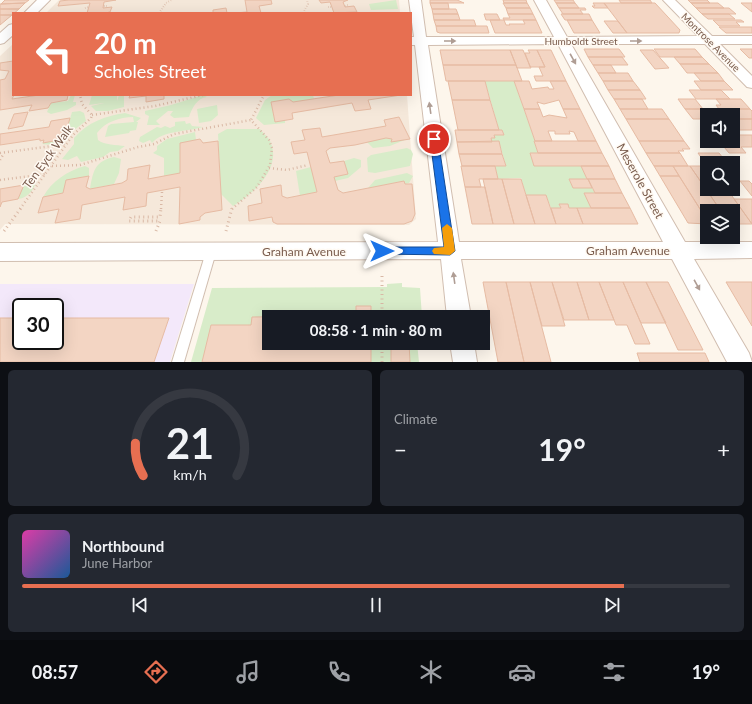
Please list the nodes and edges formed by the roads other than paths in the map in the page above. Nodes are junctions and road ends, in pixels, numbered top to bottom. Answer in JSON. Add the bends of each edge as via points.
{"nodes":[{"id":1,"x":44,"y":0,"type":"edge"},
{"id":2,"x":415,"y":0,"type":"edge"},
{"id":3,"x":540,"y":0,"type":"edge"},
{"id":4,"x":669,"y":0,"type":"edge"},
{"id":5,"x":31,"y":12,"type":"edge"},
{"id":6,"x":12,"y":29,"type":"edge"},
{"id":7,"x":709,"y":40,"type":"junction"},
{"id":8,"x":752,"y":40,"type":"edge"},
{"id":9,"x":0,"y":41,"type":"edge"},
{"id":10,"x":12,"y":41,"type":"edge"},
{"id":11,"x":416,"y":41,"type":"edge"},
{"id":12,"x":563,"y":41,"type":"junction"},
{"id":13,"x":752,"y":84,"type":"edge"},
{"id":14,"x":679,"y":250,"type":"junction"},
{"id":15,"x":752,"y":250,"type":"edge"},
{"id":16,"x":450,"y":251,"type":"junction"},
{"id":17,"x":0,"y":252,"type":"edge"},
{"id":18,"x":211,"y":252,"type":"junction"},
{"id":19,"x":458,"y":310,"type":"edge"},
{"id":20,"x":463,"y":350,"type":"edge"},
{"id":21,"x":178,"y":362,"type":"edge"},
{"id":22,"x":465,"y":362,"type":"edge"},
{"id":23,"x":740,"y":362,"type":"edge"}],
"edges":[{"from":1,"to":5,"type":"street"},
{"from":2,"to":11,"type":"street"},
{"from":3,"to":12,"type":"street","name":"Meserole Street"},
{"from":4,"to":7,"type":"street","name":"Montrose Avenue"},
{"from":6,"to":9,"type":"street"},
{"from":7,"to":8,"type":"street","name":"Humboldt Street"},
{"from":12,"to":7,"type":"street","name":"Humboldt Street","one_way":true},
{"from":7,"to":13,"type":"street","name":"Montrose Avenue"},
{"from":9,"to":10,"type":"street"},
{"from":11,"to":12,"type":"street","name":"Humboldt Street","one_way":true},
{"from":16,"to":11,"type":"street","one_way":true},
{"from":12,"to":14,"type":"street","name":"Meserole Street","one_way":true},
{"from":14,"to":15,"type":"street","name":"Graham Avenue"},
{"from":14,"to":16,"type":"street","name":"Graham Avenue"},
{"from":14,"to":23,"type":"street","name":"Meserole Street","one_way":true},
{"from":16,"to":18,"type":"street","name":"Graham Avenue"},
{"from":19,"to":16,"type":"street","one_way":true},
{"from":17,"to":18,"type":"street","name":"Graham Avenue"},
{"from":18,"to":21,"type":"lane"},
{"from":20,"to":22,"type":"street"}]}
